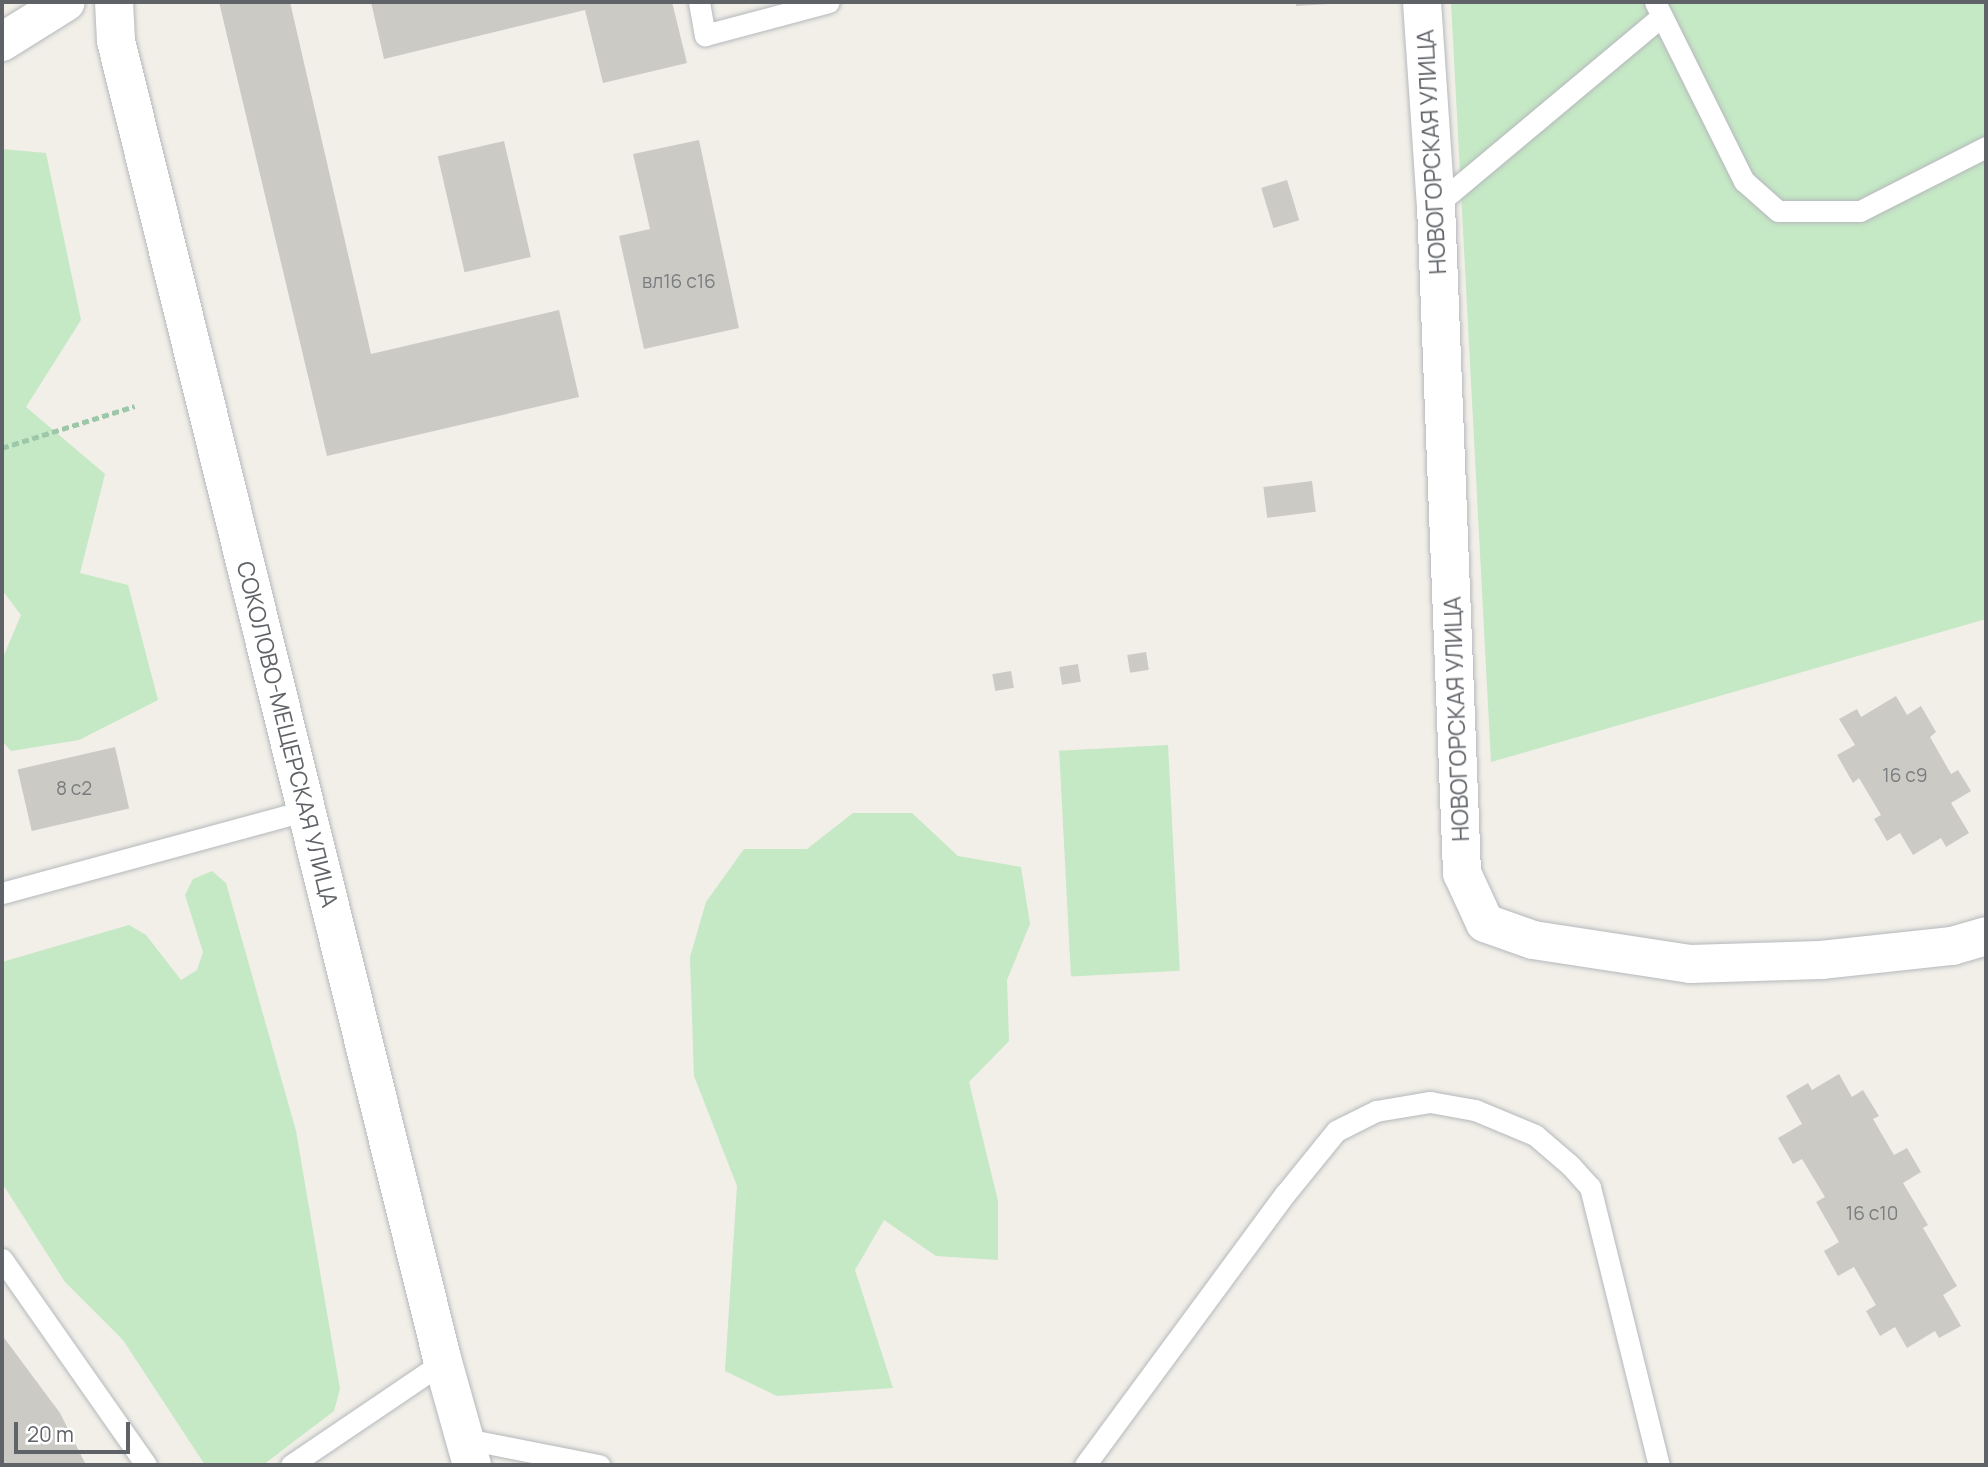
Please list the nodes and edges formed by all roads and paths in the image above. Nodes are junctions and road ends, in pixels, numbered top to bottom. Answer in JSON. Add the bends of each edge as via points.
{"nodes":[{"id":1,"x":66,"y":2,"type":"edge"},
{"id":2,"x":114,"y":2,"type":"edge"},
{"id":3,"x":699,"y":2,"type":"edge"},
{"id":4,"x":829,"y":2,"type":"edge"},
{"id":5,"x":1422,"y":2,"type":"edge"},
{"id":6,"x":1658,"y":9,"type":"edge"},
{"id":7,"x":2,"y":42,"type":"edge"},
{"id":8,"x":1986,"y":147,"type":"edge"},
{"id":9,"x":1436,"y":205,"type":"junction"},
{"id":10,"x":135,"y":406,"type":"dead end"},
{"id":11,"x":2,"y":448,"type":"edge"},
{"id":12,"x":307,"y":810,"type":"junction"},
{"id":13,"x":2,"y":894,"type":"edge"},
{"id":14,"x":1986,"y":936,"type":"edge"},
{"id":15,"x":2,"y":1259,"type":"edge"},
{"id":16,"x":443,"y":1362,"type":"junction"},
{"id":17,"x":469,"y":1452,"type":"edge"},
{"id":18,"x":146,"y":1465,"type":"edge"},
{"id":19,"x":291,"y":1465,"type":"edge"},
{"id":20,"x":598,"y":1465,"type":"edge"},
{"id":21,"x":1085,"y":1465,"type":"edge"},
{"id":22,"x":1659,"y":1465,"type":"edge"}],
"edges":[{"from":1,"to":7,"type":"street"},
{"from":2,"to":12,"type":"street","name":"СОКОЛОВО-МЕЩЕРСКАЯ УЛИЦА","via":[[116,41]]},
{"from":3,"to":4,"type":"lane","via":[[705,35]]},
{"from":5,"to":9,"type":"street","name":"НОВОГОРСКАЯ УЛИЦА"},
{"from":6,"to":8,"type":"lane","via":[[1744,181],[1778,211],[1860,211]]},
{"from":6,"to":9,"type":"lane"},
{"from":9,"to":14,"type":"street","name":"НОВОГОРСКАЯ УЛИЦА","via":[[1462,873],[1485,923],[1533,940],[1690,964],[1821,960],[1952,946]]},
{"from":10,"to":11,"type":"path"},
{"from":12,"to":13,"type":"lane"},
{"from":12,"to":16,"type":"street","name":"СОКОЛОВО-МЕЩЕРСКАЯ УЛИЦА"},
{"from":15,"to":18,"type":"lane"},
{"from":16,"to":17,"type":"street","name":"СОКОЛОВО-МЕЩЕРСКАЯ УЛИЦА"},
{"from":16,"to":19,"type":"lane"},
{"from":17,"to":20,"type":"lane"},
{"from":21,"to":22,"type":"lane","via":[[1336,1131],[1376,1111],[1430,1102],[1475,1110],[1535,1135],[1590,1187]]}]}
